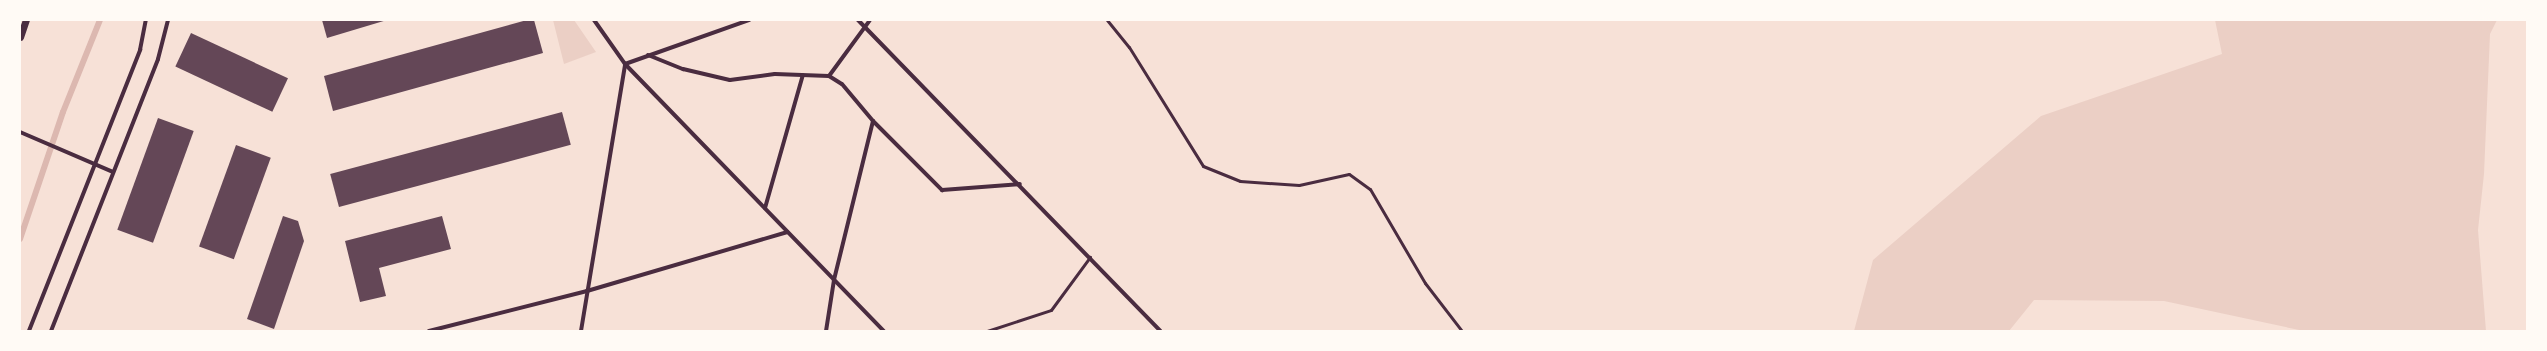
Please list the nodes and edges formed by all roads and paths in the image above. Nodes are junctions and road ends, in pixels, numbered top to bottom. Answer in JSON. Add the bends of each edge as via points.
{"nodes":[{"id":1,"x":26,"y":20,"type":"edge"},
{"id":2,"x":146,"y":20,"type":"edge"},
{"id":3,"x":168,"y":20,"type":"edge"},
{"id":4,"x":594,"y":20,"type":"edge"},
{"id":5,"x":749,"y":20,"type":"edge"},
{"id":6,"x":858,"y":20,"type":"edge"},
{"id":7,"x":870,"y":20,"type":"edge"},
{"id":8,"x":1107,"y":20,"type":"edge"},
{"id":9,"x":863,"y":26,"type":"junction"},
{"id":10,"x":20,"y":37,"type":"edge"},
{"id":11,"x":648,"y":55,"type":"junction"},
{"id":12,"x":625,"y":64,"type":"junction"},
{"id":13,"x":803,"y":75,"type":"junction"},
{"id":14,"x":829,"y":76,"type":"junction"},
{"id":15,"x":873,"y":122,"type":"junction"},
{"id":16,"x":20,"y":132,"type":"edge"},
{"id":17,"x":113,"y":172,"type":"junction"},
{"id":18,"x":1020,"y":184,"type":"junction"},
{"id":19,"x":765,"y":208,"type":"junction"},
{"id":20,"x":788,"y":232,"type":"junction"},
{"id":21,"x":1090,"y":257,"type":"junction"},
{"id":22,"x":834,"y":280,"type":"junction"},
{"id":23,"x":587,"y":291,"type":"junction"},
{"id":24,"x":29,"y":331,"type":"edge"},
{"id":25,"x":51,"y":331,"type":"edge"},
{"id":26,"x":429,"y":331,"type":"edge"},
{"id":27,"x":581,"y":331,"type":"edge"},
{"id":28,"x":826,"y":331,"type":"edge"},
{"id":29,"x":884,"y":331,"type":"edge"},
{"id":30,"x":987,"y":331,"type":"edge"},
{"id":31,"x":1160,"y":331,"type":"edge"},
{"id":32,"x":1462,"y":331,"type":"edge"}],
"edges":[{"from":1,"to":10,"type":"street"},
{"from":2,"to":24,"type":"street","via":[[140,50]]},
{"from":3,"to":17,"type":"street","via":[[158,59]]},
{"from":4,"to":12,"type":"street"},
{"from":5,"to":11,"type":"street"},
{"from":6,"to":9,"type":"street"},
{"from":7,"to":9,"type":"street"},
{"from":8,"to":32,"type":"lane","via":[[1129,47],[1203,166],[1240,181],[1299,185],[1349,174],[1370,189],[1425,283]]},
{"from":9,"to":14,"type":"street"},
{"from":9,"to":18,"type":"street"},
{"from":11,"to":12,"type":"street"},
{"from":11,"to":13,"type":"street","via":[[684,69],[730,80],[775,74]]},
{"from":12,"to":19,"type":"street"},
{"from":12,"to":23,"type":"street"},
{"from":13,"to":14,"type":"street"},
{"from":13,"to":19,"type":"street"},
{"from":14,"to":15,"type":"street","via":[[842,84]]},
{"from":15,"to":18,"type":"street","via":[[942,190]]},
{"from":15,"to":22,"type":"street"},
{"from":16,"to":17,"type":"street"},
{"from":17,"to":25,"type":"street"},
{"from":18,"to":21,"type":"street"},
{"from":19,"to":20,"type":"street"},
{"from":20,"to":22,"type":"street"},
{"from":20,"to":23,"type":"street"},
{"from":21,"to":30,"type":"lane","via":[[1052,310]]},
{"from":21,"to":31,"type":"street"},
{"from":22,"to":28,"type":"street"},
{"from":22,"to":29,"type":"street"},
{"from":23,"to":26,"type":"street"},
{"from":23,"to":27,"type":"street"}]}
